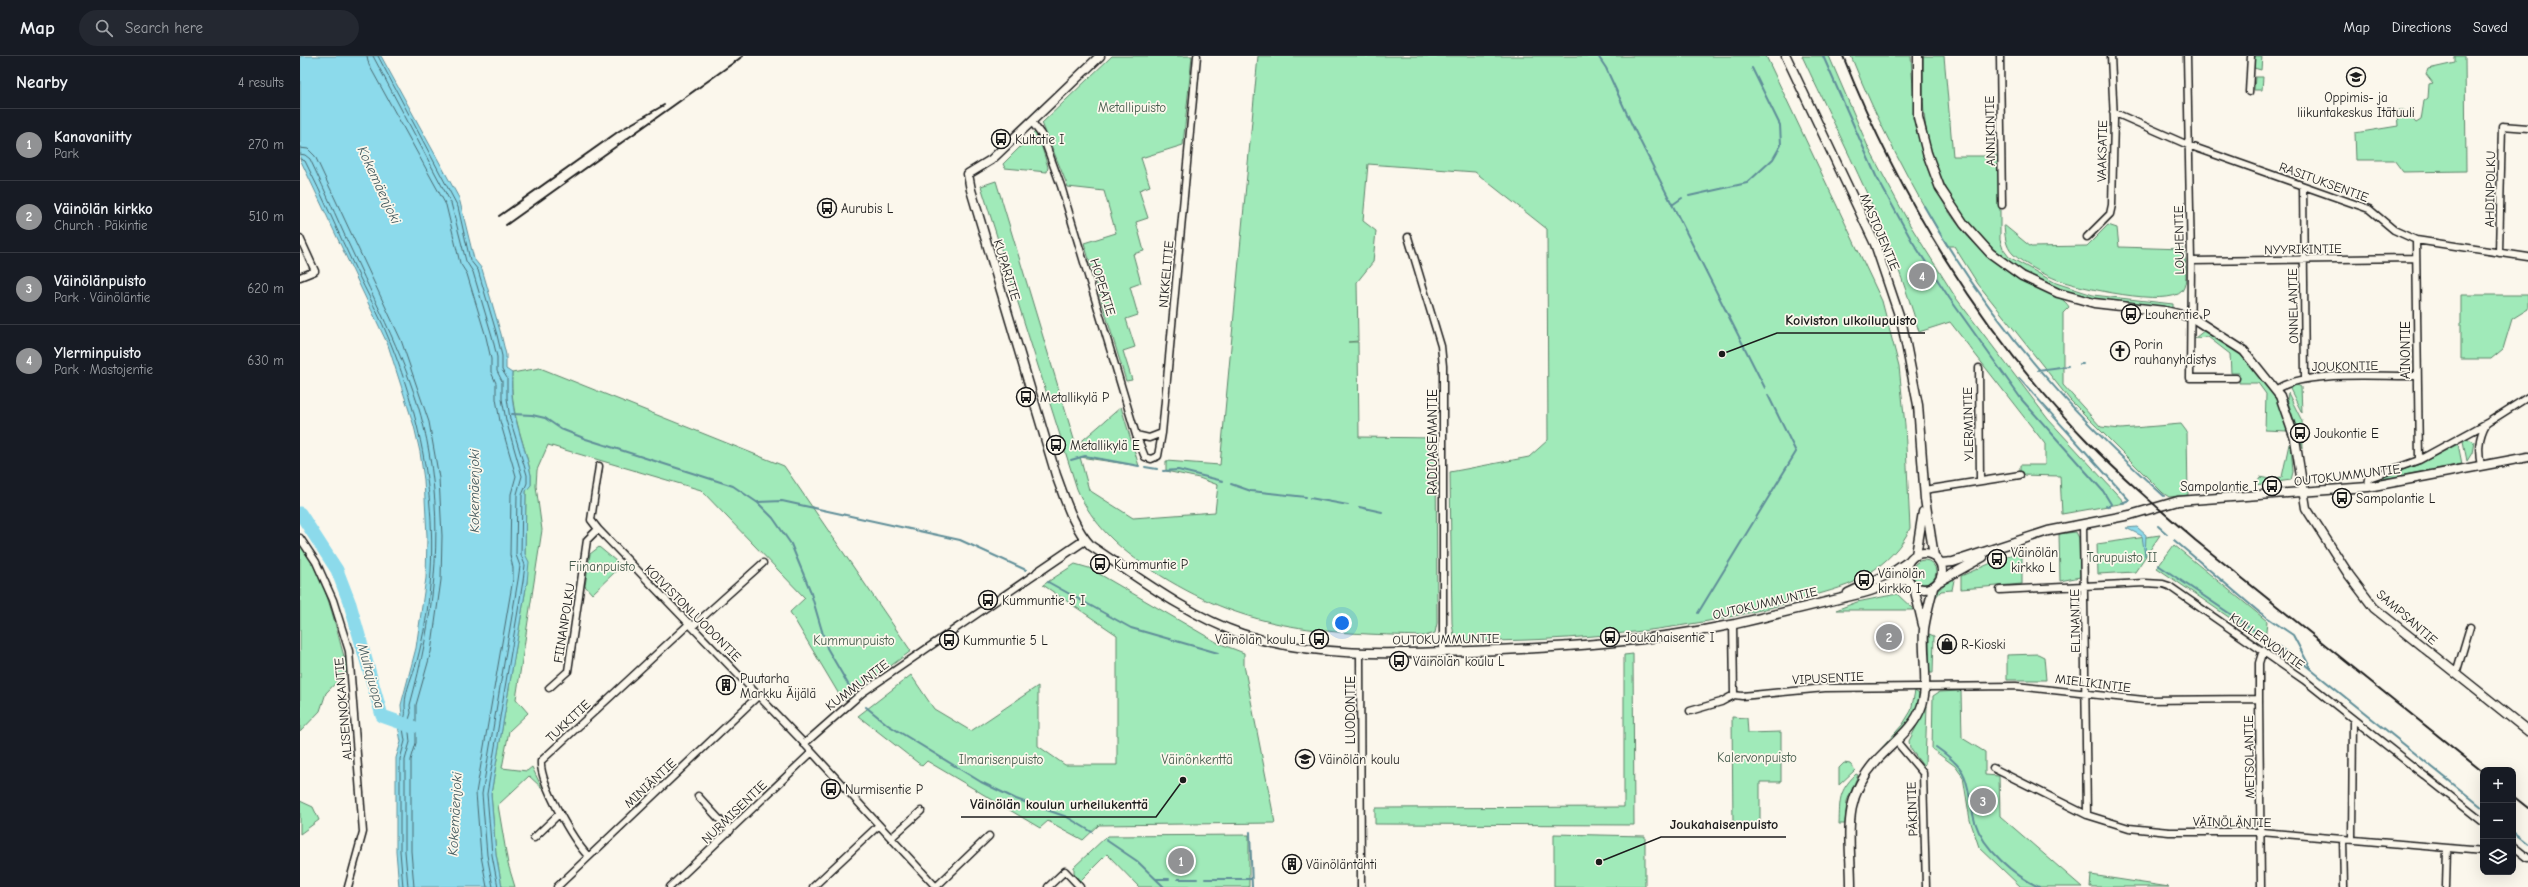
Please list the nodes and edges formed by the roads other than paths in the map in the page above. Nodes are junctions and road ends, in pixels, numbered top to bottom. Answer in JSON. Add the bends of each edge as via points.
{"nodes":[{"id":1,"x":1100,"y":56,"type":"edge"},
{"id":2,"x":1197,"y":56,"type":"edge"},
{"id":3,"x":1786,"y":56,"type":"edge"},
{"id":4,"x":1918,"y":56,"type":"edge"},
{"id":5,"x":2000,"y":56,"type":"edge"},
{"id":6,"x":2110,"y":56,"type":"edge"},
{"id":7,"x":2186,"y":56,"type":"edge"},
{"id":8,"x":2251,"y":56,"type":"edge"},
{"id":9,"x":2249,"y":92,"type":"dead end"},
{"id":10,"x":2113,"y":112,"type":"junction"},
{"id":11,"x":1032,"y":122,"type":"junction"},
{"id":12,"x":2528,"y":128,"type":"edge"},
{"id":13,"x":2188,"y":146,"type":"junction"},
{"id":14,"x":2303,"y":186,"type":"junction"},
{"id":15,"x":2002,"y":205,"type":"dead end"},
{"id":16,"x":1408,"y":237,"type":"dead end"},
{"id":17,"x":2087,"y":237,"type":"dead end"},
{"id":18,"x":300,"y":238,"type":"edge"},
{"id":19,"x":2416,"y":240,"type":"junction"},
{"id":20,"x":2499,"y":253,"type":"junction"},
{"id":21,"x":2528,"y":257,"type":"edge"},
{"id":22,"x":2416,"y":258,"type":"junction"},
{"id":23,"x":2303,"y":260,"type":"junction"},
{"id":24,"x":2191,"y":261,"type":"junction"},
{"id":25,"x":300,"y":277,"type":"edge"},
{"id":26,"x":2191,"y":317,"type":"junction"},
{"id":27,"x":1978,"y":368,"type":"dead end"},
{"id":28,"x":2416,"y":376,"type":"junction"},
{"id":29,"x":2236,"y":378,"type":"dead end"},
{"id":30,"x":2305,"y":378,"type":"junction"},
{"id":31,"x":2277,"y":390,"type":"junction"},
{"id":32,"x":2528,"y":397,"type":"edge"},
{"id":33,"x":2487,"y":423,"type":"junction"},
{"id":34,"x":1162,"y":433,"type":"junction"},
{"id":35,"x":1136,"y":436,"type":"junction"},
{"id":36,"x":2528,"y":457,"type":"edge"},
{"id":37,"x":2419,"y":460,"type":"junction"},
{"id":38,"x":599,"y":466,"type":"dead end"},
{"id":39,"x":2480,"y":466,"type":"junction"},
{"id":40,"x":2020,"y":475,"type":"dead end"},
{"id":41,"x":1980,"y":480,"type":"junction"},
{"id":42,"x":2368,"y":487,"type":"junction"},
{"id":43,"x":1924,"y":490,"type":"junction"},
{"id":44,"x":2303,"y":493,"type":"junction"},
{"id":45,"x":1924,"y":499,"type":"junction"},
{"id":46,"x":2083,"y":524,"type":"junction"},
{"id":47,"x":598,"y":529,"type":"junction"},
{"id":48,"x":300,"y":538,"type":"edge"},
{"id":49,"x":1085,"y":540,"type":"junction"},
{"id":50,"x":2005,"y":545,"type":"junction"},
{"id":51,"x":1916,"y":555,"type":"junction"},
{"id":52,"x":1934,"y":556,"type":"junction"},
{"id":53,"x":1909,"y":561,"type":"junction"},
{"id":54,"x":763,"y":563,"type":"dead end"},
{"id":55,"x":1941,"y":563,"type":"junction"},
{"id":56,"x":1038,"y":572,"type":"joint"},
{"id":57,"x":1908,"y":580,"type":"junction"},
{"id":58,"x":1940,"y":581,"type":"junction"},
{"id":59,"x":2085,"y":585,"type":"junction"},
{"id":60,"x":1914,"y":587,"type":"junction"},
{"id":61,"x":1933,"y":588,"type":"junction"},
{"id":62,"x":2000,"y":590,"type":"dead end"},
{"id":63,"x":1833,"y":600,"type":"junction"},
{"id":64,"x":1733,"y":624,"type":"junction"},
{"id":65,"x":691,"y":625,"type":"junction"},
{"id":66,"x":2470,"y":627,"type":"dead end"},
{"id":67,"x":1924,"y":630,"type":"junction"},
{"id":68,"x":2263,"y":650,"type":"junction"},
{"id":69,"x":1443,"y":652,"type":"junction"},
{"id":70,"x":1360,"y":653,"type":"junction"},
{"id":71,"x":2456,"y":674,"type":"junction"},
{"id":72,"x":1924,"y":684,"type":"junction"},
{"id":73,"x":549,"y":688,"type":"dead end"},
{"id":74,"x":2087,"y":693,"type":"junction"},
{"id":75,"x":759,"y":695,"type":"junction"},
{"id":76,"x":1734,"y":695,"type":"junction"},
{"id":77,"x":2259,"y":699,"type":"junction"},
{"id":78,"x":1690,"y":711,"type":"dead end"},
{"id":79,"x":2353,"y":719,"type":"junction"},
{"id":80,"x":2528,"y":731,"type":"edge"},
{"id":81,"x":1896,"y":741,"type":"junction"},
{"id":82,"x":804,"y":744,"type":"junction"},
{"id":83,"x":812,"y":752,"type":"junction"},
{"id":84,"x":1993,"y":768,"type":"dead end"},
{"id":85,"x":698,"y":796,"type":"dead end"},
{"id":86,"x":921,"y":811,"type":"dead end"},
{"id":87,"x":560,"y":813,"type":"junction"},
{"id":88,"x":2087,"y":815,"type":"junction"},
{"id":89,"x":2480,"y":820,"type":"edge"},
{"id":90,"x":879,"y":824,"type":"junction"},
{"id":91,"x":730,"y":831,"type":"junction"},
{"id":92,"x":2261,"y":832,"type":"junction"},
{"id":93,"x":988,"y":836,"type":"dead end"},
{"id":94,"x":534,"y":838,"type":"dead end"},
{"id":95,"x":891,"y":838,"type":"junction"},
{"id":96,"x":2343,"y":839,"type":"junction"},
{"id":97,"x":2352,"y":839,"type":"junction"},
{"id":98,"x":2447,"y":848,"type":"junction"},
{"id":99,"x":2516,"y":848,"type":"edge"},
{"id":100,"x":2480,"y":851,"type":"edge"},
{"id":101,"x":588,"y":856,"type":"junction"},
{"id":102,"x":2528,"y":858,"type":"edge"},
{"id":103,"x":348,"y":887,"type":"edge"},
{"id":104,"x":557,"y":887,"type":"edge"},
{"id":105,"x":670,"y":887,"type":"edge"},
{"id":106,"x":813,"y":887,"type":"edge"},
{"id":107,"x":936,"y":887,"type":"edge"},
{"id":108,"x":1048,"y":887,"type":"edge"},
{"id":109,"x":1080,"y":887,"type":"edge"},
{"id":110,"x":1361,"y":887,"type":"edge"},
{"id":111,"x":1851,"y":887,"type":"edge"},
{"id":112,"x":1926,"y":887,"type":"edge"},
{"id":113,"x":2261,"y":887,"type":"edge"},
{"id":114,"x":2344,"y":887,"type":"edge"},
{"id":115,"x":2446,"y":887,"type":"edge"}],
"edges":[{"from":1,"to":11,"type":"street","name":"KUPARITIE"},
{"from":2,"to":34,"type":"street","name":"NIKKELITIE"},
{"from":3,"to":43,"type":"street","name":"MASTOJENTIE","via":[[1875,244],[1902,324],[1918,405]]},
{"from":4,"to":26,"type":"street","via":[[1918,117],[1940,188],[1964,224],[1990,253],[2022,276],[2058,293],[2094,303],[2165,311]]},
{"from":5,"to":15,"type":"street","name":"ANNIKINTIE"},
{"from":6,"to":10,"type":"street","name":"VAAKSATIE"},
{"from":7,"to":13,"type":"street","name":"LOUHENTIE"},
{"from":8,"to":9,"type":"street"},
{"from":10,"to":13,"type":"street","name":"RASITUKSENTIE"},
{"from":10,"to":17,"type":"street","name":"VAAKSATIE","via":[[2112,205],[2110,214]]},
{"from":11,"to":35,"type":"street","name":"HOPEATIE","via":[[1043,137],[1061,186]]},
{"from":11,"to":49,"type":"street","name":"KUPARITIE","via":[[991,160],[968,174],[1056,476],[1070,512]]},
{"from":12,"to":20,"type":"street","name":"AHDINPOLKU","via":[[2502,126]]},
{"from":13,"to":14,"type":"street","name":"RASITUKSENTIE"},
{"from":13,"to":24,"type":"street","name":"LOUHENTIE"},
{"from":14,"to":19,"type":"street","name":"RASITUKSENTIE","via":[[2369,209],[2394,230]]},
{"from":14,"to":23,"type":"street","name":"ONNELANTIE"},
{"from":16,"to":69,"type":"street","name":"RADIOASEMANTIE","via":[[1441,346],[1443,366]]},
{"from":18,"to":25,"type":"street","via":[[315,271]]},
{"from":19,"to":20,"type":"street","name":"RASITUKSENTIE"},
{"from":19,"to":22,"type":"street","name":"AINONTIE"},
{"from":20,"to":21,"type":"street","name":"RASITUKSENTIE"},
{"from":22,"to":23,"type":"street","name":"NYYRIKINTIE"},
{"from":22,"to":28,"type":"street","name":"AINONTIE"},
{"from":23,"to":24,"type":"street","name":"NYYRIKINTIE"},
{"from":23,"to":30,"type":"street","name":"ONNELANTIE"},
{"from":24,"to":26,"type":"street","name":"LOUHENTIE"},
{"from":26,"to":29,"type":"street","name":"LOUHENTIE","via":[[2190,378]]},
{"from":26,"to":31,"type":"street","via":[[2244,351]]},
{"from":27,"to":41,"type":"street","name":"YLERMINTIE"},
{"from":28,"to":30,"type":"street","name":"JOUKONTIE"},
{"from":28,"to":37,"type":"street","name":"AINONTIE"},
{"from":30,"to":31,"type":"street","name":"JOUKONTIE","via":[[2284,384]]},
{"from":31,"to":44,"type":"street","name":"SAMPSANTIE","via":[[2295,439]]},
{"from":32,"to":33,"type":"street"},
{"from":33,"to":37,"type":"street"},
{"from":33,"to":39,"type":"street","via":[[2479,441]]},
{"from":34,"to":35,"type":"street","via":[[1149,438]]},
{"from":34,"to":35,"type":"street","name":"NIKKELITIE","via":[[1158,456],[1151,459],[1145,457]]},
{"from":36,"to":39,"type":"street","name":"OUTOKUMMUNTIE"},
{"from":37,"to":42,"type":"street","via":[[2369,478]]},
{"from":38,"to":47,"type":"street","via":[[591,520]]},
{"from":39,"to":42,"type":"street","name":"OUTOKUMMUNTIE"},
{"from":40,"to":41,"type":"street"},
{"from":41,"to":43,"type":"street"},
{"from":42,"to":44,"type":"street","name":"OUTOKUMMUNTIE"},
{"from":43,"to":45,"type":"street","name":"MASTOJENTIE"},
{"from":44,"to":46,"type":"street","name":"OUTOKUMMUNTIE","via":[[2178,501],[2130,515]]},
{"from":44,"to":71,"type":"street","name":"SAMPSANTIE","via":[[2306,508],[2314,523],[2348,575],[2374,608]]},
{"from":45,"to":51,"type":"street","name":"MASTOJENTIE"},
{"from":45,"to":52,"type":"street","name":"MASTOJENTIE"},
{"from":46,"to":50,"type":"street","name":"OUTOKUMMUNTIE","via":[[2048,531]]},
{"from":46,"to":59,"type":"street","name":"ELINANTIE"},
{"from":47,"to":65,"type":"street","name":"KOIVISTONLUODONTIE"},
{"from":47,"to":73,"type":"street","name":"FIINANPOLKU","via":[[587,540],[568,670]]},
{"from":48,"to":103,"type":"street","name":"ALISENNOKANTIE","via":[[322,575],[349,651],[363,832]]},
{"from":49,"to":56,"type":"street","name":"KUMMUNTIE"},
{"from":49,"to":70,"type":"street","name":"OUTOKUMMUNTIE","via":[[1174,601],[1216,623],[1276,643]]},
{"from":50,"to":55,"type":"street","name":"OUTOKUMMUNTIE","via":[[1953,562]]},
{"from":50,"to":58,"type":"street","name":"OUTOKUMMUNTIE"},
{"from":51,"to":52,"type":"street","via":[[1925,553]]},
{"from":51,"to":53,"type":"street"},
{"from":52,"to":55,"type":"street"},
{"from":53,"to":57,"type":"street","via":[[1906,570]]},
{"from":53,"to":63,"type":"street","name":"OUTOKUMMUNTIE","via":[[1893,572]]},
{"from":54,"to":65,"type":"street","name":"TUKKITIE"},
{"from":55,"to":58,"type":"street","via":[[1943,572]]},
{"from":56,"to":82,"type":"street","name":"KUMMUNTIE","via":[[862,693]]},
{"from":57,"to":60,"type":"street"},
{"from":57,"to":63,"type":"street","name":"OUTOKUMMUNTIE","via":[[1896,581],[1867,592]]},
{"from":58,"to":61,"type":"street"},
{"from":59,"to":62,"type":"street","name":"KULLERVONTIE"},
{"from":59,"to":68,"type":"street","name":"KULLERVONTIE","via":[[2163,584]]},
{"from":59,"to":74,"type":"street","name":"ELINANTIE"},
{"from":60,"to":61,"type":"street","via":[[1923,590]]},
{"from":60,"to":67,"type":"street"},
{"from":61,"to":67,"type":"street"},
{"from":63,"to":64,"type":"street","name":"OUTOKUMMUNTIE"},
{"from":64,"to":69,"type":"street","name":"OUTOKUMMUNTIE","via":[[1618,642]]},
{"from":64,"to":76,"type":"street"},
{"from":65,"to":75,"type":"street","name":"KOIVISTONLUODONTIE"},
{"from":65,"to":87,"type":"street","name":"TUKKITIE","via":[[541,761],[540,771]]},
{"from":66,"to":71,"type":"street"},
{"from":67,"to":72,"type":"street"},
{"from":68,"to":77,"type":"street","name":"METSOLANTIE"},
{"from":68,"to":79,"type":"street","name":"KULLERVONTIE"},
{"from":69,"to":70,"type":"street","name":"OUTOKUMMUNTIE"},
{"from":70,"to":110,"type":"street","name":"LUODONTIE"},
{"from":71,"to":80,"type":"street","name":"SAMPSANTIE"},
{"from":72,"to":74,"type":"street","name":"MIELIKINTIE","via":[[2016,686]]},
{"from":72,"to":76,"type":"street","name":"VIPUSENTIE"},
{"from":72,"to":81,"type":"street","via":[[1921,706],[1914,720]]},
{"from":74,"to":77,"type":"street","name":"MIELIKINTIE","via":[[2144,700]]},
{"from":74,"to":88,"type":"street","name":"ELINANTIE"},
{"from":75,"to":82,"type":"street","name":"KOIVISTONLUODONTIE"},
{"from":75,"to":101,"type":"street","name":"MINIÄNTIE"},
{"from":76,"to":78,"type":"street","via":[[1721,702]]},
{"from":77,"to":92,"type":"street","name":"METSOLANTIE"},
{"from":79,"to":89,"type":"street","name":"KULLERVONTIE"},
{"from":79,"to":97,"type":"street"},
{"from":81,"to":111,"type":"street","via":[[1876,761],[1852,801]]},
{"from":81,"to":112,"type":"street","name":"PÄKINTIE","via":[[1923,774]]},
{"from":82,"to":83,"type":"street","name":"KOIVISTONLUODONTIE"},
{"from":83,"to":90,"type":"street","name":"KOIVISTONLUODONTIE"},
{"from":83,"to":91,"type":"street","name":"NURMISENTIE"},
{"from":84,"to":88,"type":"street","name":"VÄINÖLÄNTIE"},
{"from":85,"to":91,"type":"street"},
{"from":86,"to":95,"type":"street"},
{"from":87,"to":94,"type":"street"},
{"from":87,"to":101,"type":"street","name":"TUKKITIE","via":[[576,844]]},
{"from":88,"to":92,"type":"street","name":"VÄINÖLÄNTIE","via":[[2129,828],[2170,832]]},
{"from":90,"to":95,"type":"street","name":"KOIVISTONLUODONTIE"},
{"from":90,"to":106,"type":"street"},
{"from":91,"to":105,"type":"street","name":"NURMISENTIE"},
{"from":92,"to":96,"type":"street","name":"VÄINÖLÄNTIE"},
{"from":92,"to":113,"type":"street","name":"METSOLANTIE"},
{"from":93,"to":107,"type":"street"},
{"from":95,"to":107,"type":"street","name":"KOIVISTONLUODONTIE"},
{"from":96,"to":97,"type":"street","name":"VÄINÖLÄNTIE"},
{"from":96,"to":114,"type":"street"},
{"from":97,"to":98,"type":"street","name":"VÄINÖLÄNTIE"},
{"from":98,"to":100,"type":"street","name":"VÄINÖLÄNTIE"},
{"from":98,"to":115,"type":"street"},
{"from":99,"to":102,"type":"street"},
{"from":101,"to":104,"type":"street","name":"MINIÄNTIE"},
{"from":108,"to":109,"type":"street","via":[[1065,871]]}]}
